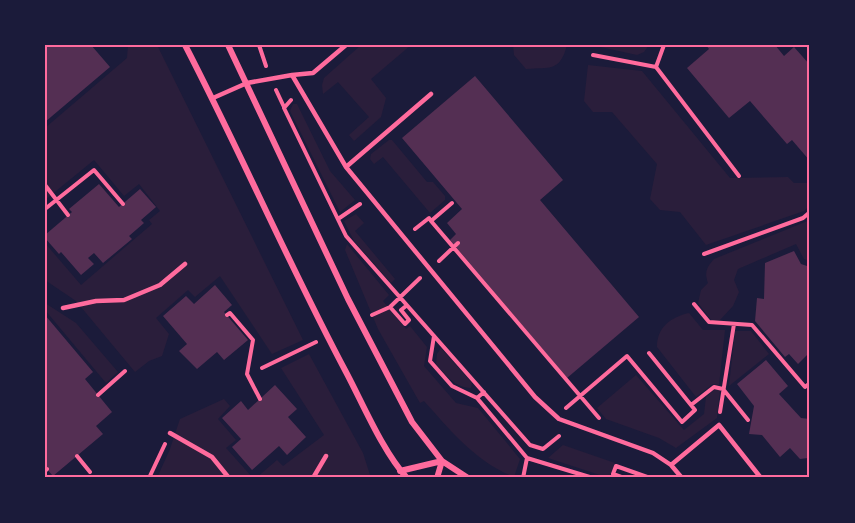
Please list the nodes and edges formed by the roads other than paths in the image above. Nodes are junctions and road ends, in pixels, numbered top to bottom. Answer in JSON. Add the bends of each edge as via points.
{"nodes":[{"id":1,"x":185,"y":45,"type":"edge"},
{"id":2,"x":228,"y":45,"type":"edge"},
{"id":3,"x":346,"y":45,"type":"edge"},
{"id":4,"x":292,"y":75,"type":"junction"},
{"id":5,"x":247,"y":83,"type":"junction"},
{"id":6,"x":431,"y":94,"type":"dead end"},
{"id":7,"x":213,"y":98,"type":"junction"},
{"id":8,"x":346,"y":167,"type":"junction"},
{"id":9,"x":185,"y":264,"type":"dead end"},
{"id":10,"x":63,"y":308,"type":"dead end"},
{"id":11,"x":170,"y":433,"type":"road end"},
{"id":12,"x":326,"y":456,"type":"dead end"},
{"id":13,"x":442,"y":461,"type":"junction"},
{"id":14,"x":671,"y":465,"type":"junction"},
{"id":15,"x":400,"y":474,"type":"edge"},
{"id":16,"x":229,"y":478,"type":"edge"},
{"id":17,"x":313,"y":478,"type":"edge"},
{"id":18,"x":407,"y":478,"type":"edge"},
{"id":19,"x":437,"y":478,"type":"edge"},
{"id":20,"x":468,"y":478,"type":"edge"},
{"id":21,"x":682,"y":478,"type":"edge"},
{"id":22,"x":761,"y":478,"type":"edge"}],
"edges":[{"from":1,"to":7,"type":"street"},
{"from":2,"to":5,"type":"street"},
{"from":3,"to":4,"type":"lane","via":[[313,73]]},
{"from":4,"to":5,"type":"lane"},
{"from":4,"to":8,"type":"lane"},
{"from":5,"to":7,"type":"lane"},
{"from":5,"to":13,"type":"street","via":[[348,299],[412,422]]},
{"from":6,"to":8,"type":"lane"},
{"from":7,"to":15,"type":"street","via":[[318,319]]},
{"from":8,"to":14,"type":"lane","via":[[535,397],[559,419],[653,453]]},
{"from":9,"to":10,"type":"lane","via":[[160,285],[124,300]]},
{"from":11,"to":16,"type":"lane","via":[[212,457]]},
{"from":12,"to":17,"type":"lane"},
{"from":13,"to":15,"type":"street"},
{"from":13,"to":19,"type":"street"},
{"from":13,"to":20,"type":"street"},
{"from":14,"to":21,"type":"lane"},
{"from":14,"to":22,"type":"lane","via":[[719,425]]},
{"from":15,"to":18,"type":"street"}]}
